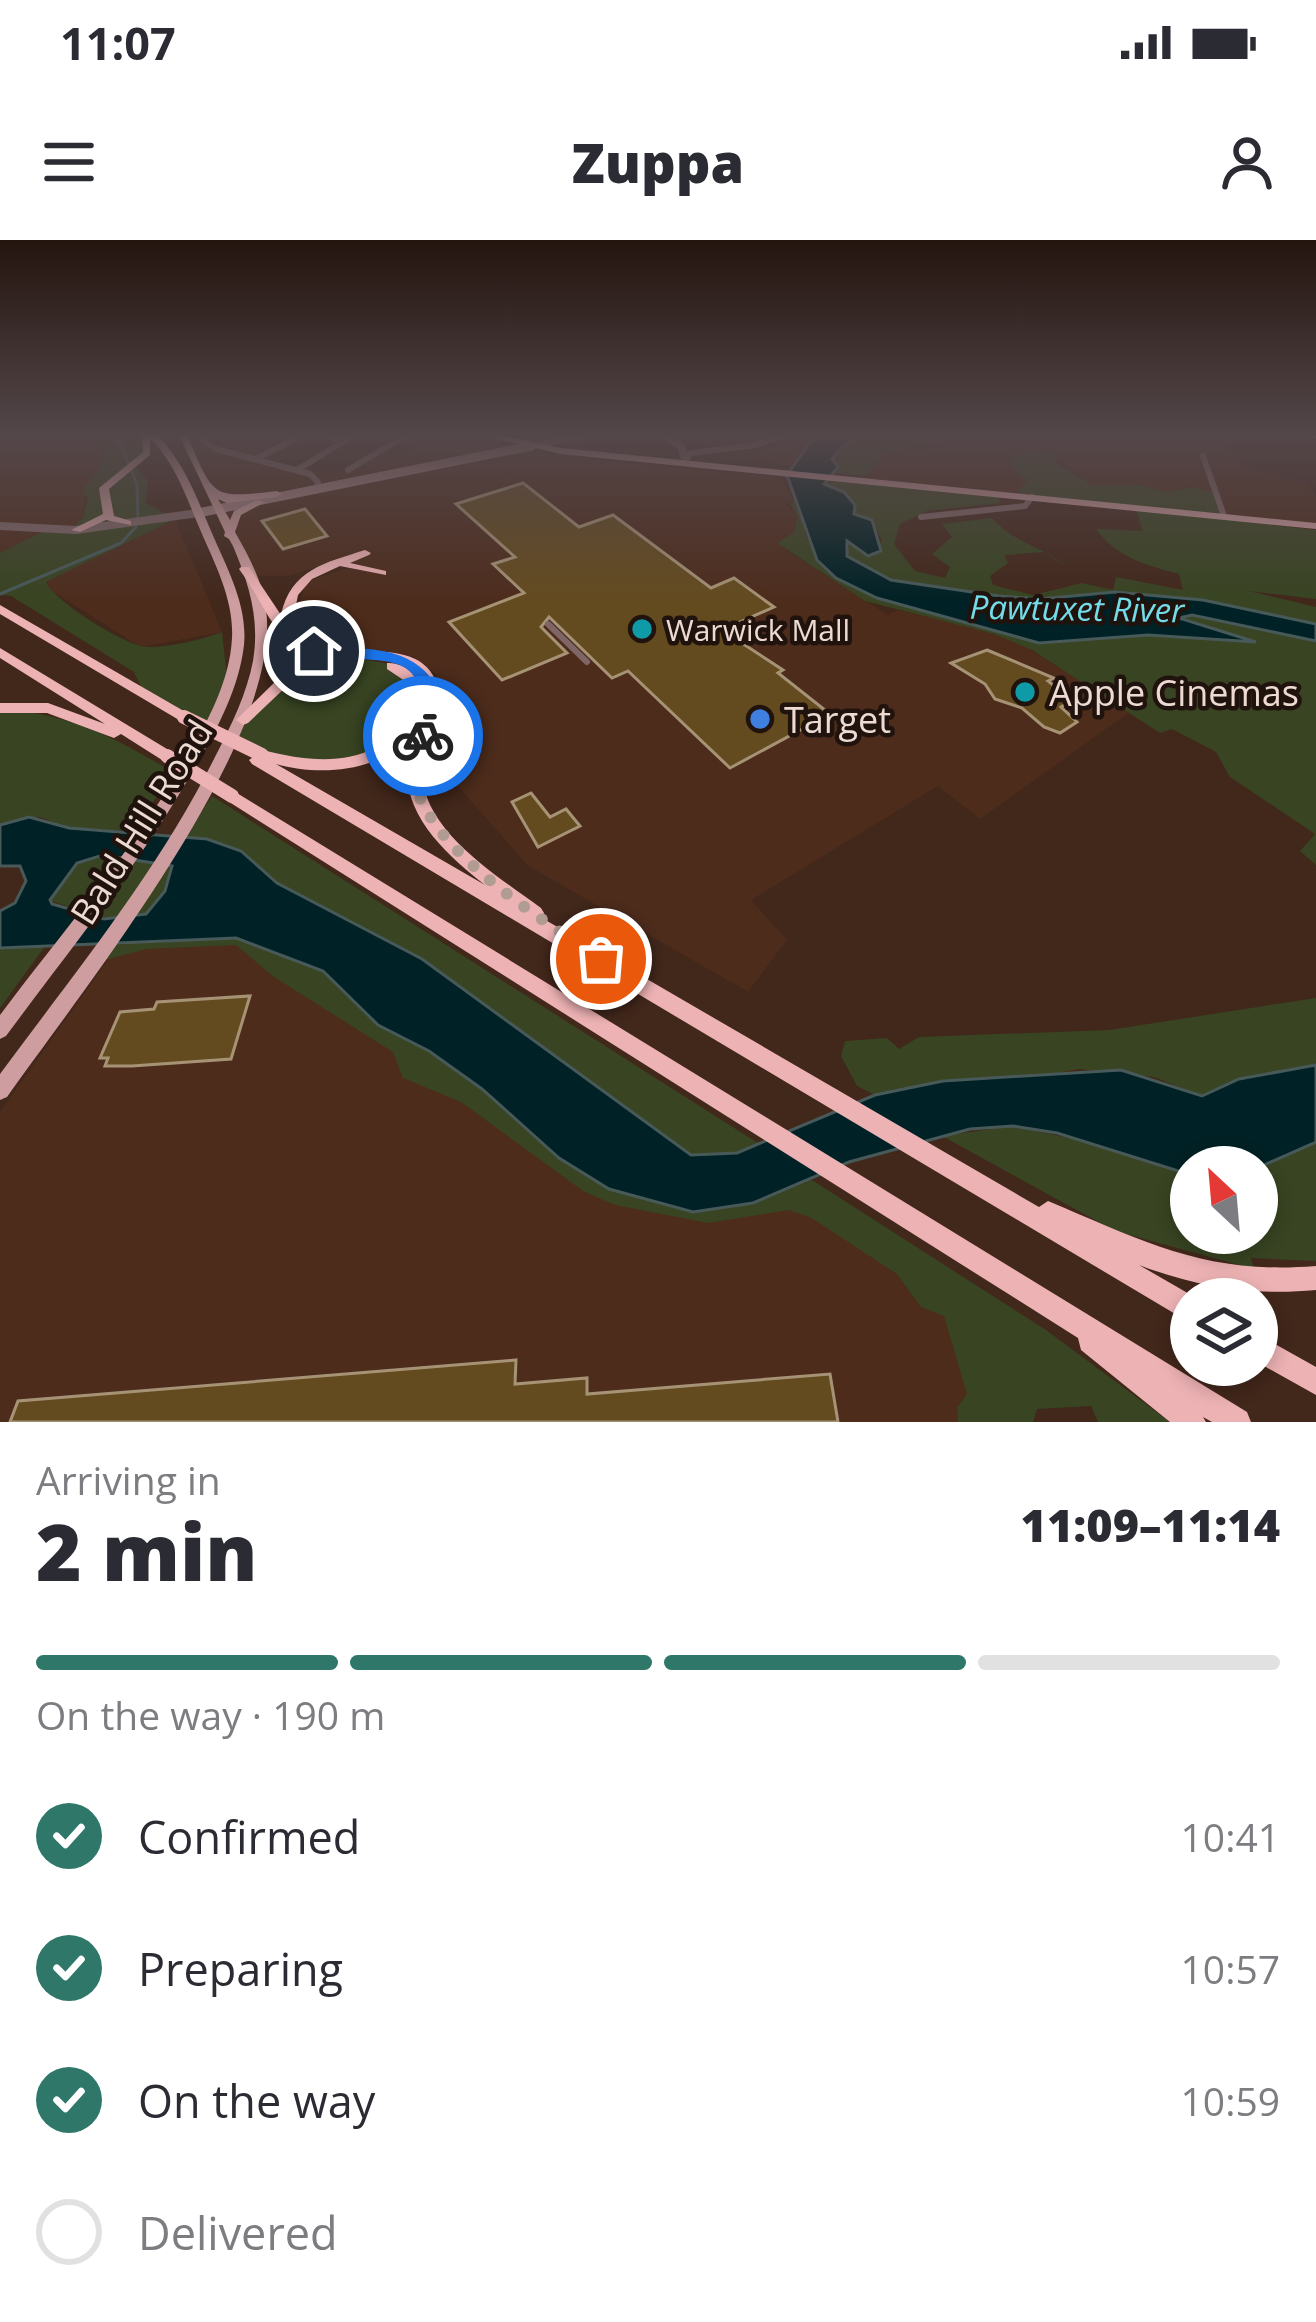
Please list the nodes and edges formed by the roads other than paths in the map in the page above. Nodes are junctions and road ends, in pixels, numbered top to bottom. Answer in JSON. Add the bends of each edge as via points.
{"nodes":[{"id":1,"x":105,"y":490,"type":"edge"},
{"id":2,"x":189,"y":490,"type":"edge"},
{"id":3,"x":206,"y":490,"type":"edge"},
{"id":4,"x":212,"y":490,"type":"edge"},
{"id":5,"x":306,"y":490,"type":"edge"},
{"id":6,"x":310,"y":490,"type":"edge"},
{"id":7,"x":960,"y":490,"type":"edge"},
{"id":8,"x":1215,"y":490,"type":"edge"},
{"id":9,"x":277,"y":494,"type":"junction"},
{"id":10,"x":1032,"y":497,"type":"junction"},
{"id":11,"x":262,"y":501,"type":"junction"},
{"id":12,"x":215,"y":509,"type":"junction"},
{"id":13,"x":198,"y":513,"type":"junction"},
{"id":14,"x":107,"y":515,"type":"junction"},
{"id":15,"x":1224,"y":516,"type":"junction"},
{"id":16,"x":921,"y":517,"type":"dead end"},
{"id":17,"x":134,"y":522,"type":"junction"},
{"id":18,"x":0,"y":526,"type":"edge"},
{"id":19,"x":1316,"y":526,"type":"edge"},
{"id":20,"x":76,"y":530,"type":"junction"},
{"id":21,"x":229,"y":536,"type":"junction"},
{"id":22,"x":365,"y":553,"type":"dead end"},
{"id":23,"x":245,"y":569,"type":"junction"},
{"id":24,"x":320,"y":569,"type":"junction"},
{"id":25,"x":382,"y":573,"type":"dead end"},
{"id":26,"x":0,"y":609,"type":"edge"},
{"id":27,"x":548,"y":624,"type":"dead end"},
{"id":28,"x":285,"y":632,"type":"junction"},
{"id":29,"x":0,"y":652,"type":"edge"},
{"id":30,"x":587,"y":662,"type":"dead end"},
{"id":31,"x":0,"y":708,"type":"edge"},
{"id":32,"x":243,"y":720,"type":"junction"},
{"id":33,"x":163,"y":753,"type":"junction"},
{"id":34,"x":259,"y":757,"type":"junction"},
{"id":35,"x":634,"y":982,"type":"junction"},
{"id":36,"x":0,"y":1030,"type":"edge"},
{"id":37,"x":0,"y":1090,"type":"edge"},
{"id":38,"x":967,"y":1177,"type":"junction"},
{"id":39,"x":1316,"y":1278,"type":"edge"},
{"id":40,"x":1023,"y":1289,"type":"junction"},
{"id":41,"x":1170,"y":1297,"type":"edge"},
{"id":42,"x":1278,"y":1359,"type":"edge"},
{"id":43,"x":1316,"y":1382,"type":"edge"},
{"id":44,"x":1192,"y":1422,"type":"edge"},
{"id":45,"x":1237,"y":1422,"type":"edge"}],
"edges":[{"from":1,"to":14,"type":"main road"},
{"from":2,"to":13,"type":"main road","name":"Bald Hill Road"},
{"from":3,"to":12,"type":"main road","name":"Bald Hill Road"},
{"from":4,"to":9,"type":"main road","via":[[222,499]]},
{"from":5,"to":9,"type":"main road"},
{"from":6,"to":11,"type":"main road"},
{"from":7,"to":10,"type":"main road"},
{"from":8,"to":15,"type":"street"},
{"from":9,"to":12,"type":"main road"},
{"from":10,"to":15,"type":"main road"},
{"from":10,"to":16,"type":"street","via":[[1025,506]]},
{"from":11,"to":12,"type":"main road"},
{"from":11,"to":21,"type":"main road","via":[[238,513]]},
{"from":12,"to":13,"type":"main road"},
{"from":12,"to":21,"type":"main road","name":"Bald Hill Road"},
{"from":13,"to":17,"type":"street"},
{"from":13,"to":36,"type":"main road","name":"Bald Hill Road","via":[[235,604],[238,647],[213,725]]},
{"from":14,"to":17,"type":"main road"},
{"from":14,"to":20,"type":"main road"},
{"from":15,"to":19,"type":"main road"},
{"from":17,"to":20,"type":"street"},
{"from":18,"to":20,"type":"street"},
{"from":21,"to":23,"type":"main road","name":"Bald Hill Road"},
{"from":22,"to":24,"type":"highway"},
{"from":23,"to":28,"type":"highway"},
{"from":23,"to":32,"type":"main road","name":"Bald Hill Road","via":[[262,628]]},
{"from":24,"to":25,"type":"highway"},
{"from":24,"to":28,"type":"highway","via":[[290,592]]},
{"from":26,"to":34,"type":"highway","bridge":true},
{"from":27,"to":30,"type":"street"},
{"from":28,"to":35,"type":"highway","via":[[308,650],[392,657],[423,672],[433,706],[414,768],[438,828],[501,886]]},
{"from":29,"to":33,"type":"highway"},
{"from":31,"to":33,"type":"highway","via":[[48,708]]},
{"from":32,"to":34,"type":"highway","via":[[284,681],[338,663],[395,666],[419,689],[422,706],[411,726],[366,758],[320,767]]},
{"from":32,"to":37,"type":"main road","name":"Bald Hill Road","via":[[190,815]]},
{"from":33,"to":40,"type":"highway","bridge":true},
{"from":34,"to":35,"type":"highway"},
{"from":35,"to":38,"type":"highway"},
{"from":38,"to":39,"type":"highway","via":[[1164,1264],[1235,1280]]},
{"from":38,"to":41,"type":"highway"},
{"from":40,"to":44,"type":"highway"},
{"from":40,"to":45,"type":"highway"},
{"from":42,"to":43,"type":"highway"}]}
